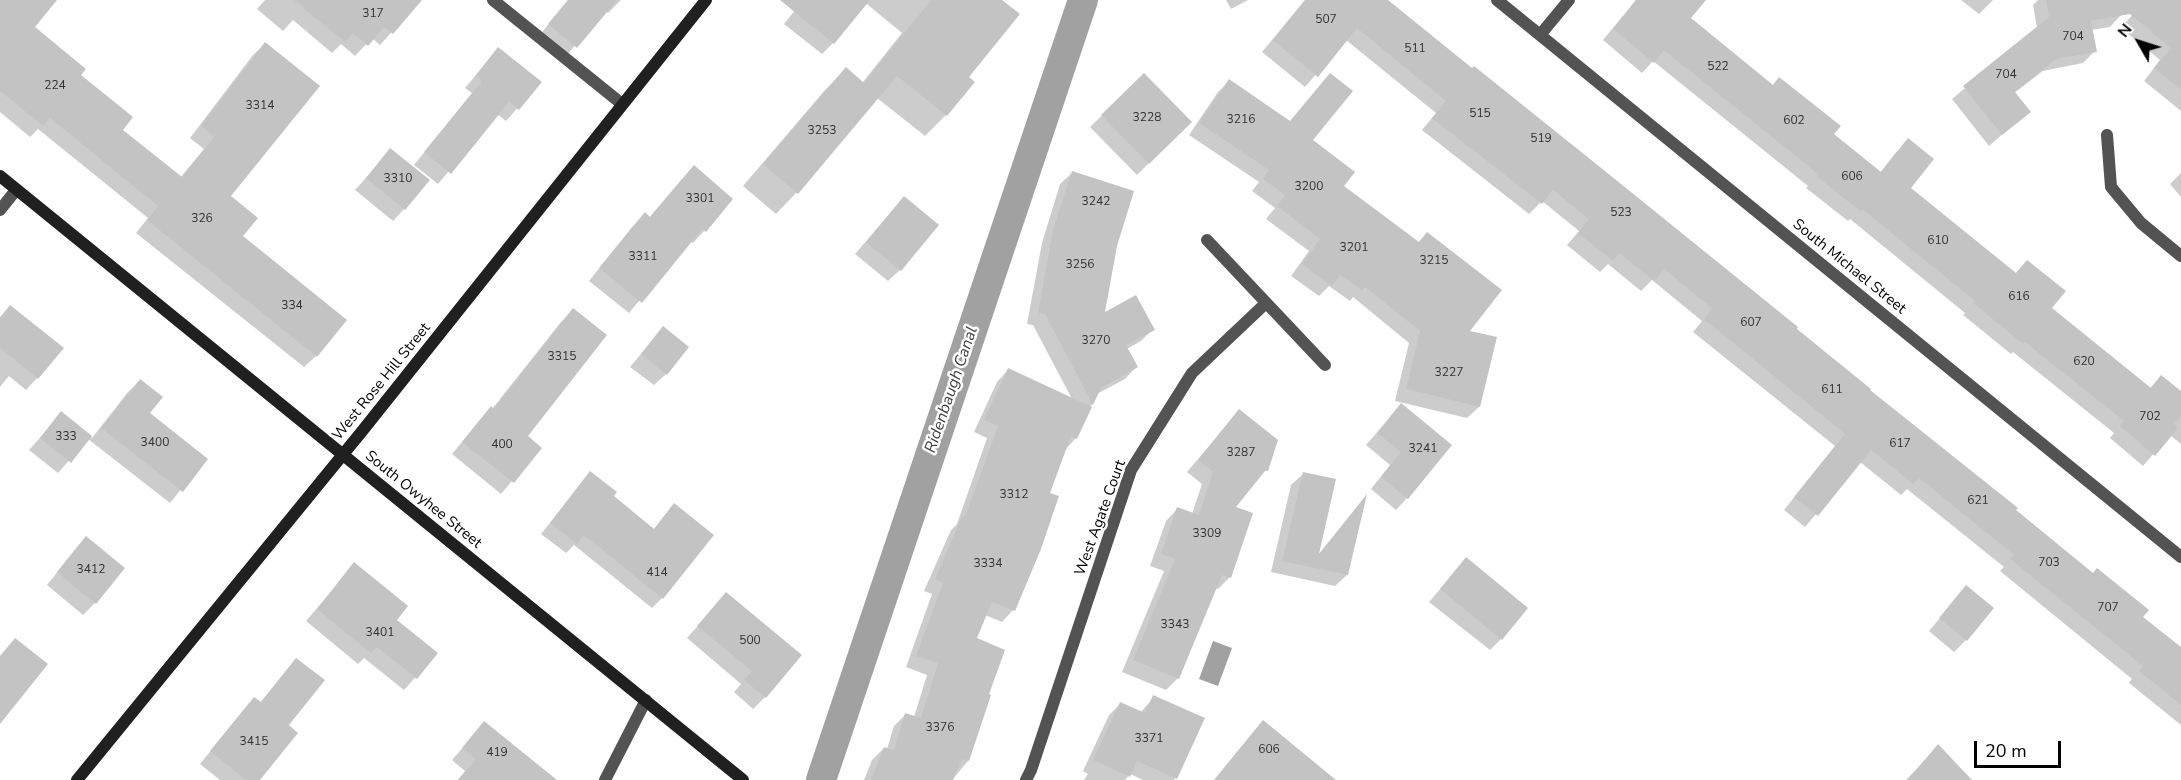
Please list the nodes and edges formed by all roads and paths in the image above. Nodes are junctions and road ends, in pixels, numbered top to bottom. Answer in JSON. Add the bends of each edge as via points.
{"nodes":[{"id":1,"x":493,"y":0,"type":"edge"},
{"id":2,"x":706,"y":0,"type":"edge"},
{"id":3,"x":1497,"y":0,"type":"edge"},
{"id":4,"x":1569,"y":0,"type":"edge"},
{"id":5,"x":1540,"y":35,"type":"junction"},
{"id":6,"x":622,"y":104,"type":"junction"},
{"id":7,"x":2107,"y":135,"type":"dead end"},
{"id":8,"x":0,"y":177,"type":"edge"},
{"id":9,"x":16,"y":190,"type":"junction"},
{"id":10,"x":0,"y":210,"type":"edge"},
{"id":11,"x":1207,"y":240,"type":"dead end"},
{"id":12,"x":2181,"y":256,"type":"edge"},
{"id":13,"x":1266,"y":303,"type":"junction"},
{"id":14,"x":1325,"y":365,"type":"dead end"},
{"id":15,"x":343,"y":455,"type":"junction"},
{"id":16,"x":2181,"y":557,"type":"edge"},
{"id":17,"x":646,"y":700,"type":"junction"},
{"id":18,"x":77,"y":780,"type":"edge"},
{"id":19,"x":605,"y":780,"type":"edge"},
{"id":20,"x":743,"y":780,"type":"edge"},
{"id":21,"x":1026,"y":780,"type":"edge"}],
"edges":[{"from":1,"to":6,"type":"street"},
{"from":2,"to":6,"type":"street","name":"West Rose Hill Street"},
{"from":3,"to":5,"type":"street","name":"South Michael Street"},
{"from":4,"to":5,"type":"street"},
{"from":5,"to":16,"type":"street","name":"South Michael Street"},
{"from":6,"to":15,"type":"street","name":"West Rose Hill Street"},
{"from":7,"to":12,"type":"street","via":[[2111,186],[2141,223]]},
{"from":8,"to":9,"type":"street","name":"South Owyhee Street"},
{"from":9,"to":10,"type":"street"},
{"from":9,"to":15,"type":"street","name":"South Owyhee Street"},
{"from":11,"to":13,"type":"street"},
{"from":13,"to":14,"type":"street"},
{"from":13,"to":21,"type":"street","name":"West Agate Court","via":[[1192,373],[1131,470]]},
{"from":15,"to":17,"type":"street","name":"South Owyhee Street"},
{"from":15,"to":18,"type":"street","name":"West Rose Hill Street"},
{"from":17,"to":19,"type":"street"},
{"from":17,"to":20,"type":"street","name":"South Owyhee Street"}]}
